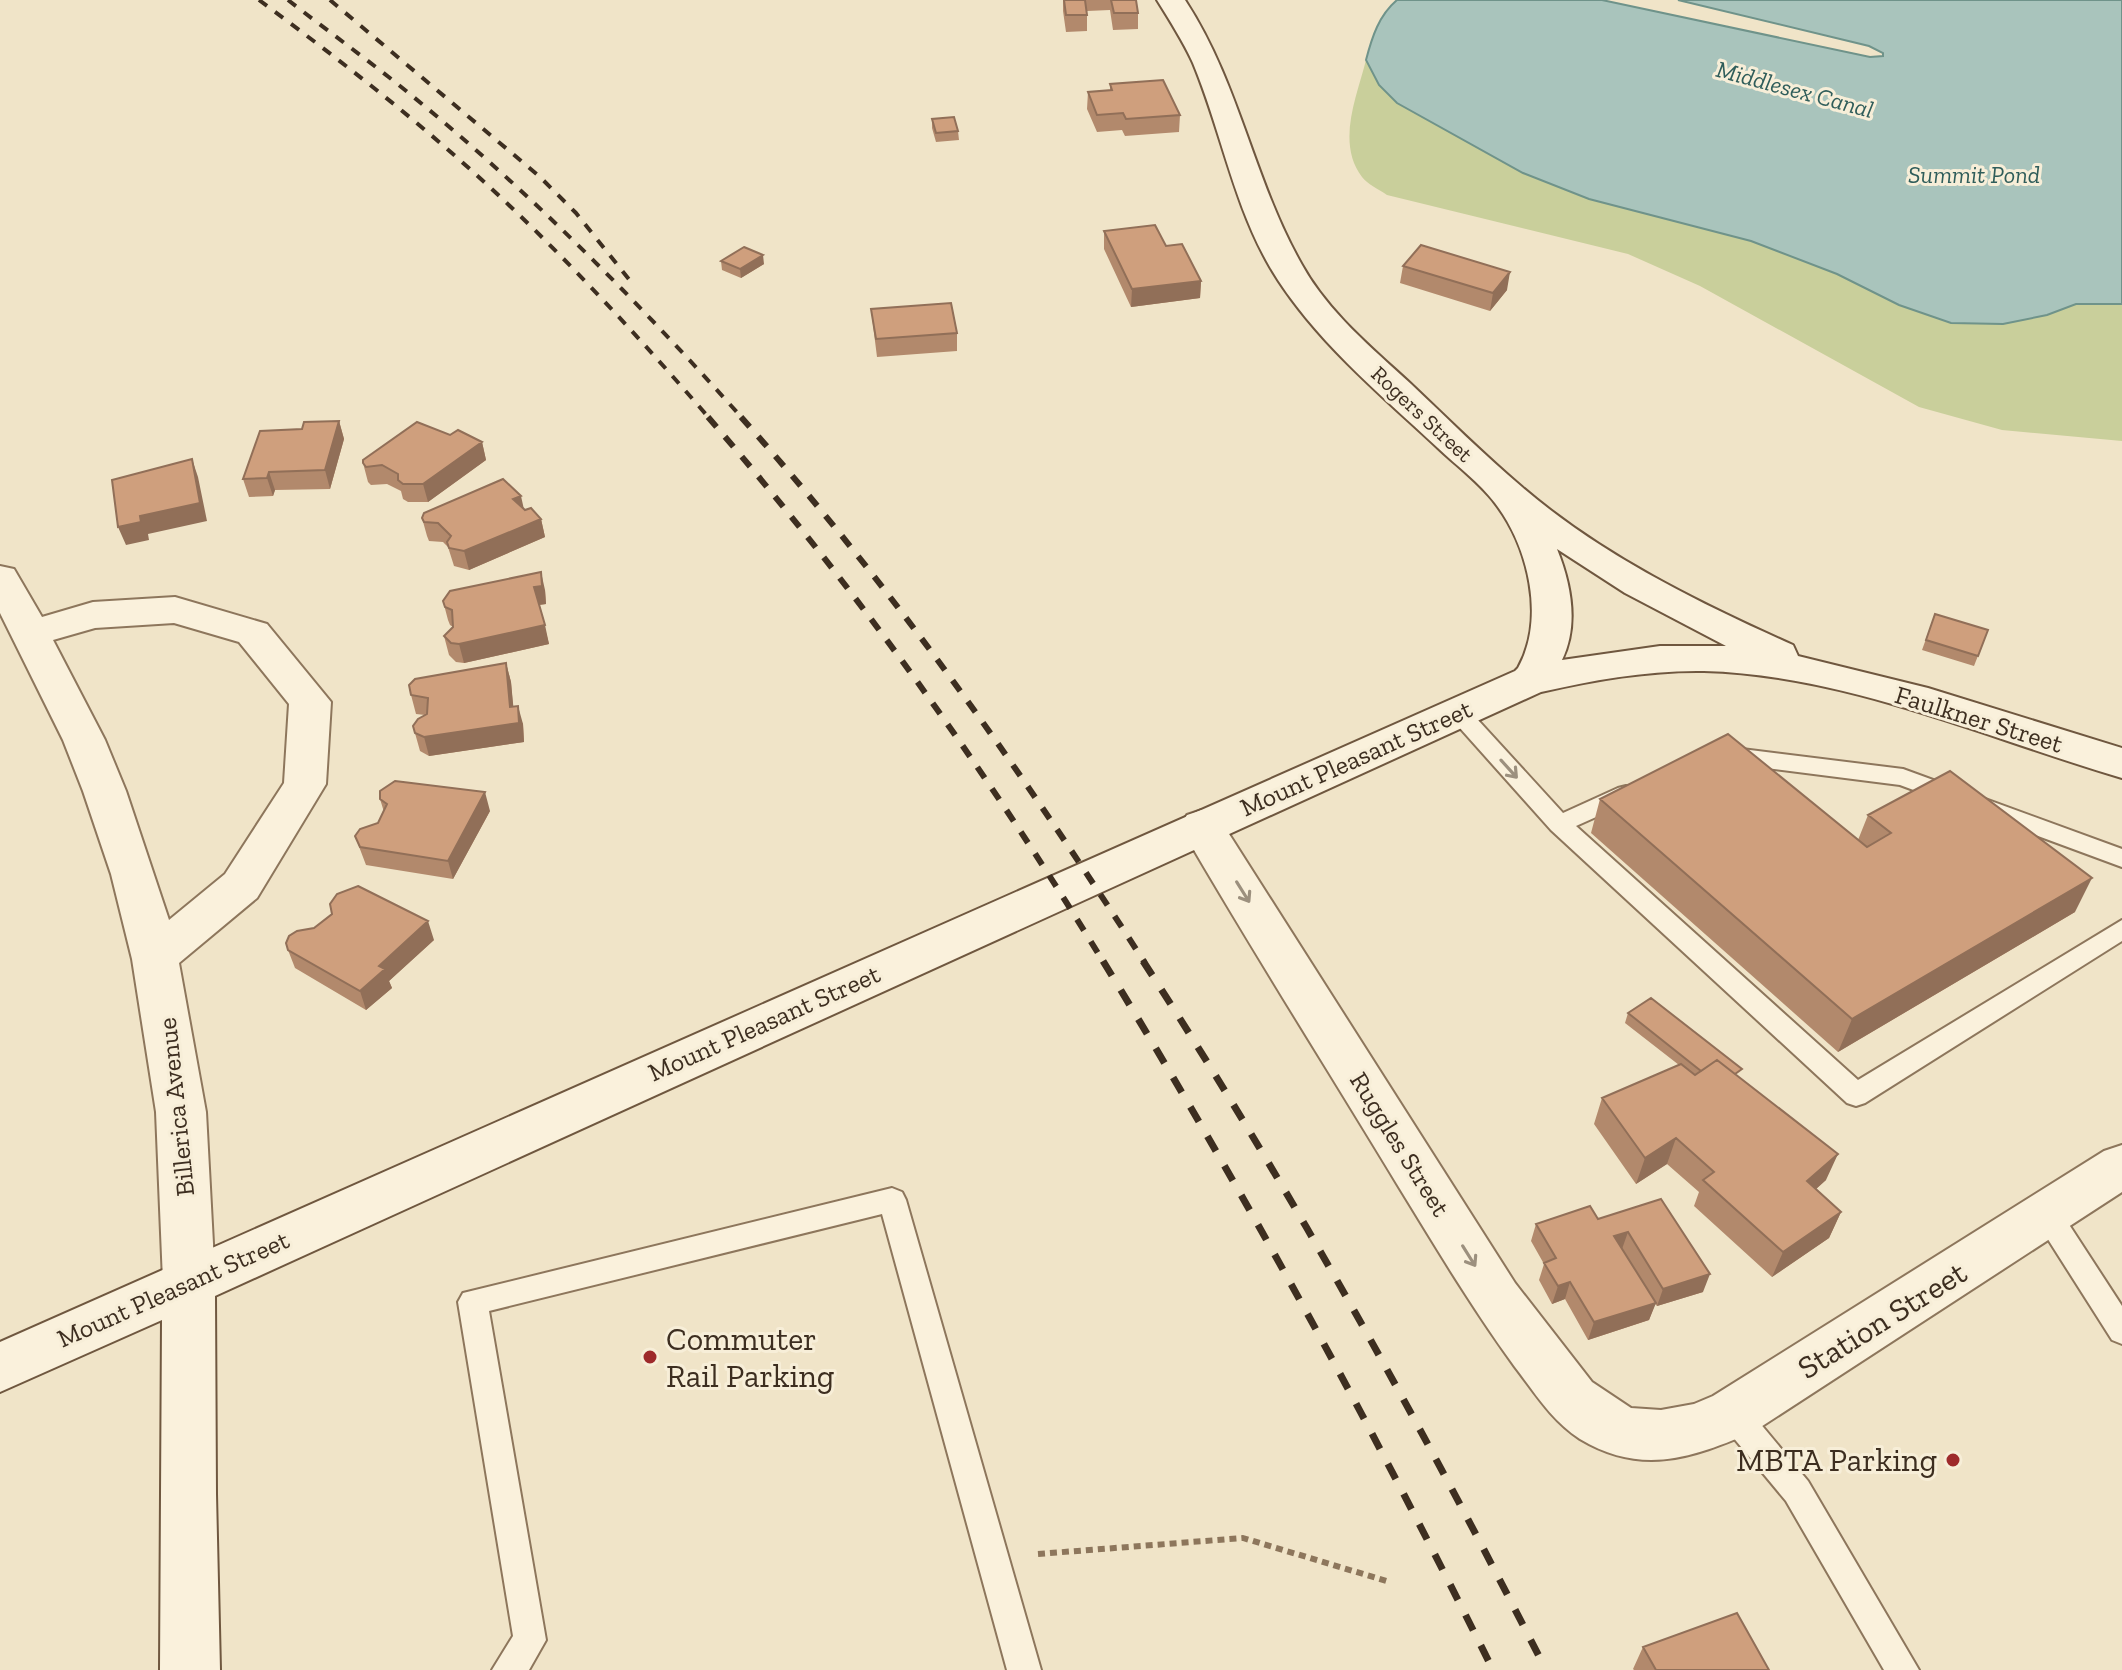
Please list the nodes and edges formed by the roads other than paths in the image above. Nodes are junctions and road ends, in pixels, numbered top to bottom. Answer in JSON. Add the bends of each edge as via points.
{"nodes":[{"id":1,"x":1171,"y":0,"type":"edge"},
{"id":2,"x":1510,"y":496,"type":"junction"},
{"id":3,"x":0,"y":578,"type":"edge"},
{"id":4,"x":32,"y":633,"type":"junction"},
{"id":5,"x":1835,"y":677,"type":"junction"},
{"id":6,"x":1530,"y":681,"type":"junction"},
{"id":7,"x":1459,"y":713,"type":"junction"},
{"id":8,"x":2122,"y":763,"type":"edge"},
{"id":9,"x":1705,"y":765,"type":"edge"},
{"id":10,"x":1650,"y":784,"type":"edge"},
{"id":11,"x":1559,"y":824,"type":"junction"},
{"id":12,"x":1202,"y":826,"type":"junction"},
{"id":13,"x":2122,"y":858,"type":"edge"},
{"id":14,"x":2122,"y":929,"type":"edge"},
{"id":15,"x":155,"y":957,"type":"junction"},
{"id":16,"x":2122,"y":1166,"type":"edge"},
{"id":17,"x":2047,"y":1214,"type":"junction"},
{"id":18,"x":189,"y":1281,"type":"junction"},
{"id":19,"x":2122,"y":1331,"type":"edge"},
{"id":20,"x":0,"y":1368,"type":"edge"},
{"id":21,"x":1733,"y":1414,"type":"junction"},
{"id":22,"x":1628,"y":1433,"type":"joint"},
{"id":23,"x":190,"y":1670,"type":"edge"},
{"id":24,"x":509,"y":1670,"type":"edge"},
{"id":25,"x":1024,"y":1670,"type":"edge"},
{"id":26,"x":1902,"y":1670,"type":"edge"}],
"edges":[{"from":1,"to":2,"type":"main road","name":"Rogers Street","via":[[1208,61],[1255,197],[1309,301]]},
{"from":2,"to":5,"type":"main road","name":"Rogers Street","via":[[1565,538],[1663,596]]},
{"from":2,"to":6,"type":"main road","via":[[1529,525],[1547,576],[1551,634]]},
{"from":3,"to":4,"type":"main road","name":"Billerica Avenue"},
{"from":4,"to":15,"type":"main road","name":"Billerica Avenue","via":[[115,819]]},
{"from":4,"to":15,"type":"main road","via":[[93,615],[175,610],[253,633],[310,702],[305,784],[241,886]]},
{"from":5,"to":6,"type":"main road","name":"Mount Pleasant Street","via":[[1693,658],[1633,660]]},
{"from":5,"to":8,"type":"main road","name":"Faulkner Street"},
{"from":6,"to":7,"type":"main road","name":"Mount Pleasant Street"},
{"from":7,"to":11,"type":"lane","one_way":true},
{"from":7,"to":12,"type":"main road","name":"Mount Pleasant Street"},
{"from":9,"to":13,"type":"lane","via":[[1734,756],[1903,777]]},
{"from":10,"to":11,"type":"lane"},
{"from":11,"to":14,"type":"lane","via":[[1856,1095]]},
{"from":12,"to":18,"type":"main road","name":"Mount Pleasant Street"},
{"from":12,"to":22,"type":"main road","name":"Ruggles Street","one_way":true,"via":[[1496,1299],[1572,1400]]},
{"from":15,"to":18,"type":"main road","name":"Billerica Avenue","via":[[179,1090]]},
{"from":16,"to":17,"type":"main road","name":"Station Street"},
{"from":17,"to":19,"type":"lane"},
{"from":17,"to":21,"type":"main road","name":"Station Street"},
{"from":18,"to":20,"type":"main road","name":"Mount Pleasant Street"},
{"from":18,"to":23,"type":"main road","name":"Billerica Avenue"},
{"from":21,"to":22,"type":"main road","name":"Station Street","via":[[1661,1436]]},
{"from":21,"to":26,"type":"lane","via":[[1797,1491]]},
{"from":24,"to":25,"type":"lane","via":[[530,1640],[473,1302],[892,1200]]}]}
